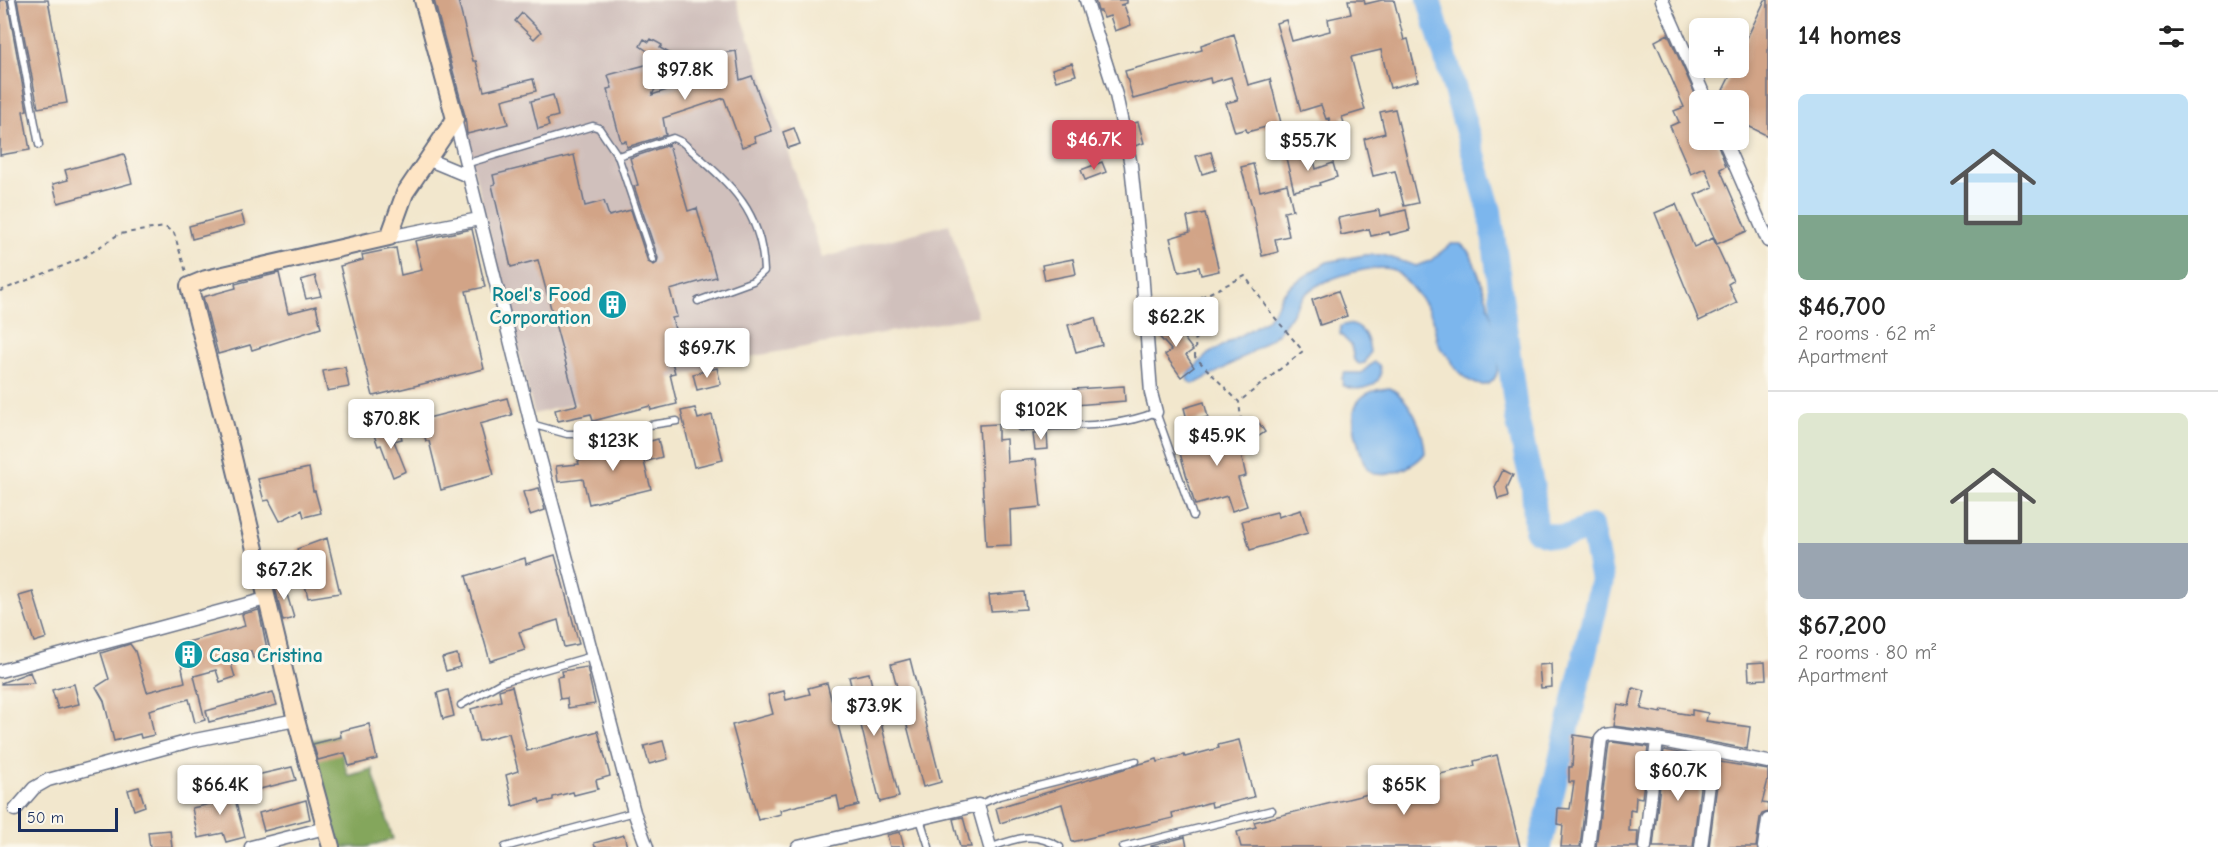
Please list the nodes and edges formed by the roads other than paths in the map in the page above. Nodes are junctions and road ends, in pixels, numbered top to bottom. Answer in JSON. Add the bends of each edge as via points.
{"nodes":[{"id":1,"x":12,"y":0,"type":"edge"},
{"id":2,"x":423,"y":0,"type":"edge"},
{"id":3,"x":1086,"y":0,"type":"edge"},
{"id":4,"x":1662,"y":0,"type":"edge"},
{"id":5,"x":1702,"y":90,"type":"edge"},
{"id":6,"x":455,"y":119,"type":"junction"},
{"id":7,"x":39,"y":145,"type":"dead end"},
{"id":8,"x":1728,"y":150,"type":"edge"},
{"id":9,"x":618,"y":156,"type":"junction"},
{"id":10,"x":427,"y":159,"type":"junction"},
{"id":11,"x":466,"y":170,"type":"junction"},
{"id":12,"x":479,"y":219,"type":"junction"},
{"id":13,"x":389,"y":237,"type":"junction"},
{"id":14,"x":1768,"y":241,"type":"edge"},
{"id":15,"x":653,"y":260,"type":"dead end"},
{"id":16,"x":698,"y":301,"type":"dead end"},
{"id":17,"x":1156,"y":412,"type":"junction"},
{"id":18,"x":677,"y":421,"type":"dead end"},
{"id":19,"x":531,"y":424,"type":"junction"},
{"id":20,"x":1020,"y":427,"type":"dead end"},
{"id":21,"x":1193,"y":516,"type":"dead end"},
{"id":22,"x":267,"y":599,"type":"junction"},
{"id":23,"x":593,"y":655,"type":"junction"},
{"id":24,"x":0,"y":671,"type":"edge"},
{"id":25,"x":461,"y":705,"type":"dead end"},
{"id":26,"x":296,"y":720,"type":"junction"},
{"id":27,"x":1657,"y":740,"type":"junction"},
{"id":28,"x":1713,"y":752,"type":"junction"},
{"id":29,"x":1136,"y":761,"type":"dead end"},
{"id":30,"x":1768,"y":762,"type":"edge"},
{"id":31,"x":978,"y":805,"type":"junction"},
{"id":32,"x":15,"y":810,"type":"dead end"},
{"id":33,"x":1272,"y":810,"type":"dead end"},
{"id":34,"x":634,"y":812,"type":"junction"},
{"id":35,"x":920,"y":818,"type":"junction"},
{"id":36,"x":1768,"y":820,"type":"edge"},
{"id":37,"x":325,"y":828,"type":"junction"},
{"id":38,"x":251,"y":847,"type":"edge"},
{"id":39,"x":331,"y":847,"type":"edge"},
{"id":40,"x":505,"y":847,"type":"edge"},
{"id":41,"x":647,"y":847,"type":"edge"},
{"id":42,"x":798,"y":847,"type":"edge"},
{"id":43,"x":929,"y":847,"type":"edge"},
{"id":44,"x":991,"y":847,"type":"edge"},
{"id":45,"x":1060,"y":847,"type":"edge"},
{"id":46,"x":1123,"y":847,"type":"edge"},
{"id":47,"x":1588,"y":847,"type":"edge"},
{"id":48,"x":1645,"y":847,"type":"edge"},
{"id":49,"x":1701,"y":847,"type":"edge"},
{"id":50,"x":1764,"y":847,"type":"edge"}],
"edges":[{"from":1,"to":7,"type":"lane"},
{"from":2,"to":6,"type":"street"},
{"from":3,"to":17,"type":"street","via":[[1116,95],[1131,165],[1151,393]]},
{"from":4,"to":5,"type":"street"},
{"from":6,"to":10,"type":"street"},
{"from":6,"to":11,"type":"street"},
{"from":8,"to":14,"type":"street"},
{"from":9,"to":11,"type":"lane","via":[[599,128],[593,126]]},
{"from":9,"to":15,"type":"lane"},
{"from":9,"to":16,"type":"lane","via":[[673,138],[730,187],[751,214],[763,251],[764,271],[753,281]]},
{"from":10,"to":11,"type":"street"},
{"from":10,"to":13,"type":"street","via":[[405,193]]},
{"from":11,"to":12,"type":"street"},
{"from":12,"to":13,"type":"street"},
{"from":12,"to":19,"type":"street"},
{"from":13,"to":22,"type":"street","via":[[189,286]]},
{"from":17,"to":20,"type":"lane","via":[[1104,425]]},
{"from":17,"to":21,"type":"lane"},
{"from":18,"to":19,"type":"lane","via":[[590,434],[567,434]]},
{"from":19,"to":23,"type":"street"},
{"from":22,"to":24,"type":"street"},
{"from":22,"to":26,"type":"street"},
{"from":23,"to":25,"type":"lane","via":[[502,682]]},
{"from":23,"to":34,"type":"street"},
{"from":26,"to":32,"type":"street","via":[[190,741],[48,780],[34,788]]},
{"from":26,"to":37,"type":"street"},
{"from":27,"to":28,"type":"street"},
{"from":27,"to":47,"type":"street","via":[[1612,734],[1601,739]]},
{"from":27,"to":48,"type":"street"},
{"from":28,"to":30,"type":"street"},
{"from":28,"to":49,"type":"street"},
{"from":29,"to":31,"type":"lane","via":[[999,796]]},
{"from":31,"to":35,"type":"street"},
{"from":31,"to":44,"type":"street"},
{"from":33,"to":46,"type":"lane"},
{"from":34,"to":40,"type":"lane"},
{"from":34,"to":41,"type":"street"},
{"from":35,"to":42,"type":"street"},
{"from":35,"to":43,"type":"lane"},
{"from":36,"to":50,"type":"street"},
{"from":37,"to":38,"type":"street"},
{"from":37,"to":39,"type":"street"},
{"from":44,"to":45,"type":"lane","via":[[1040,837]]}]}
